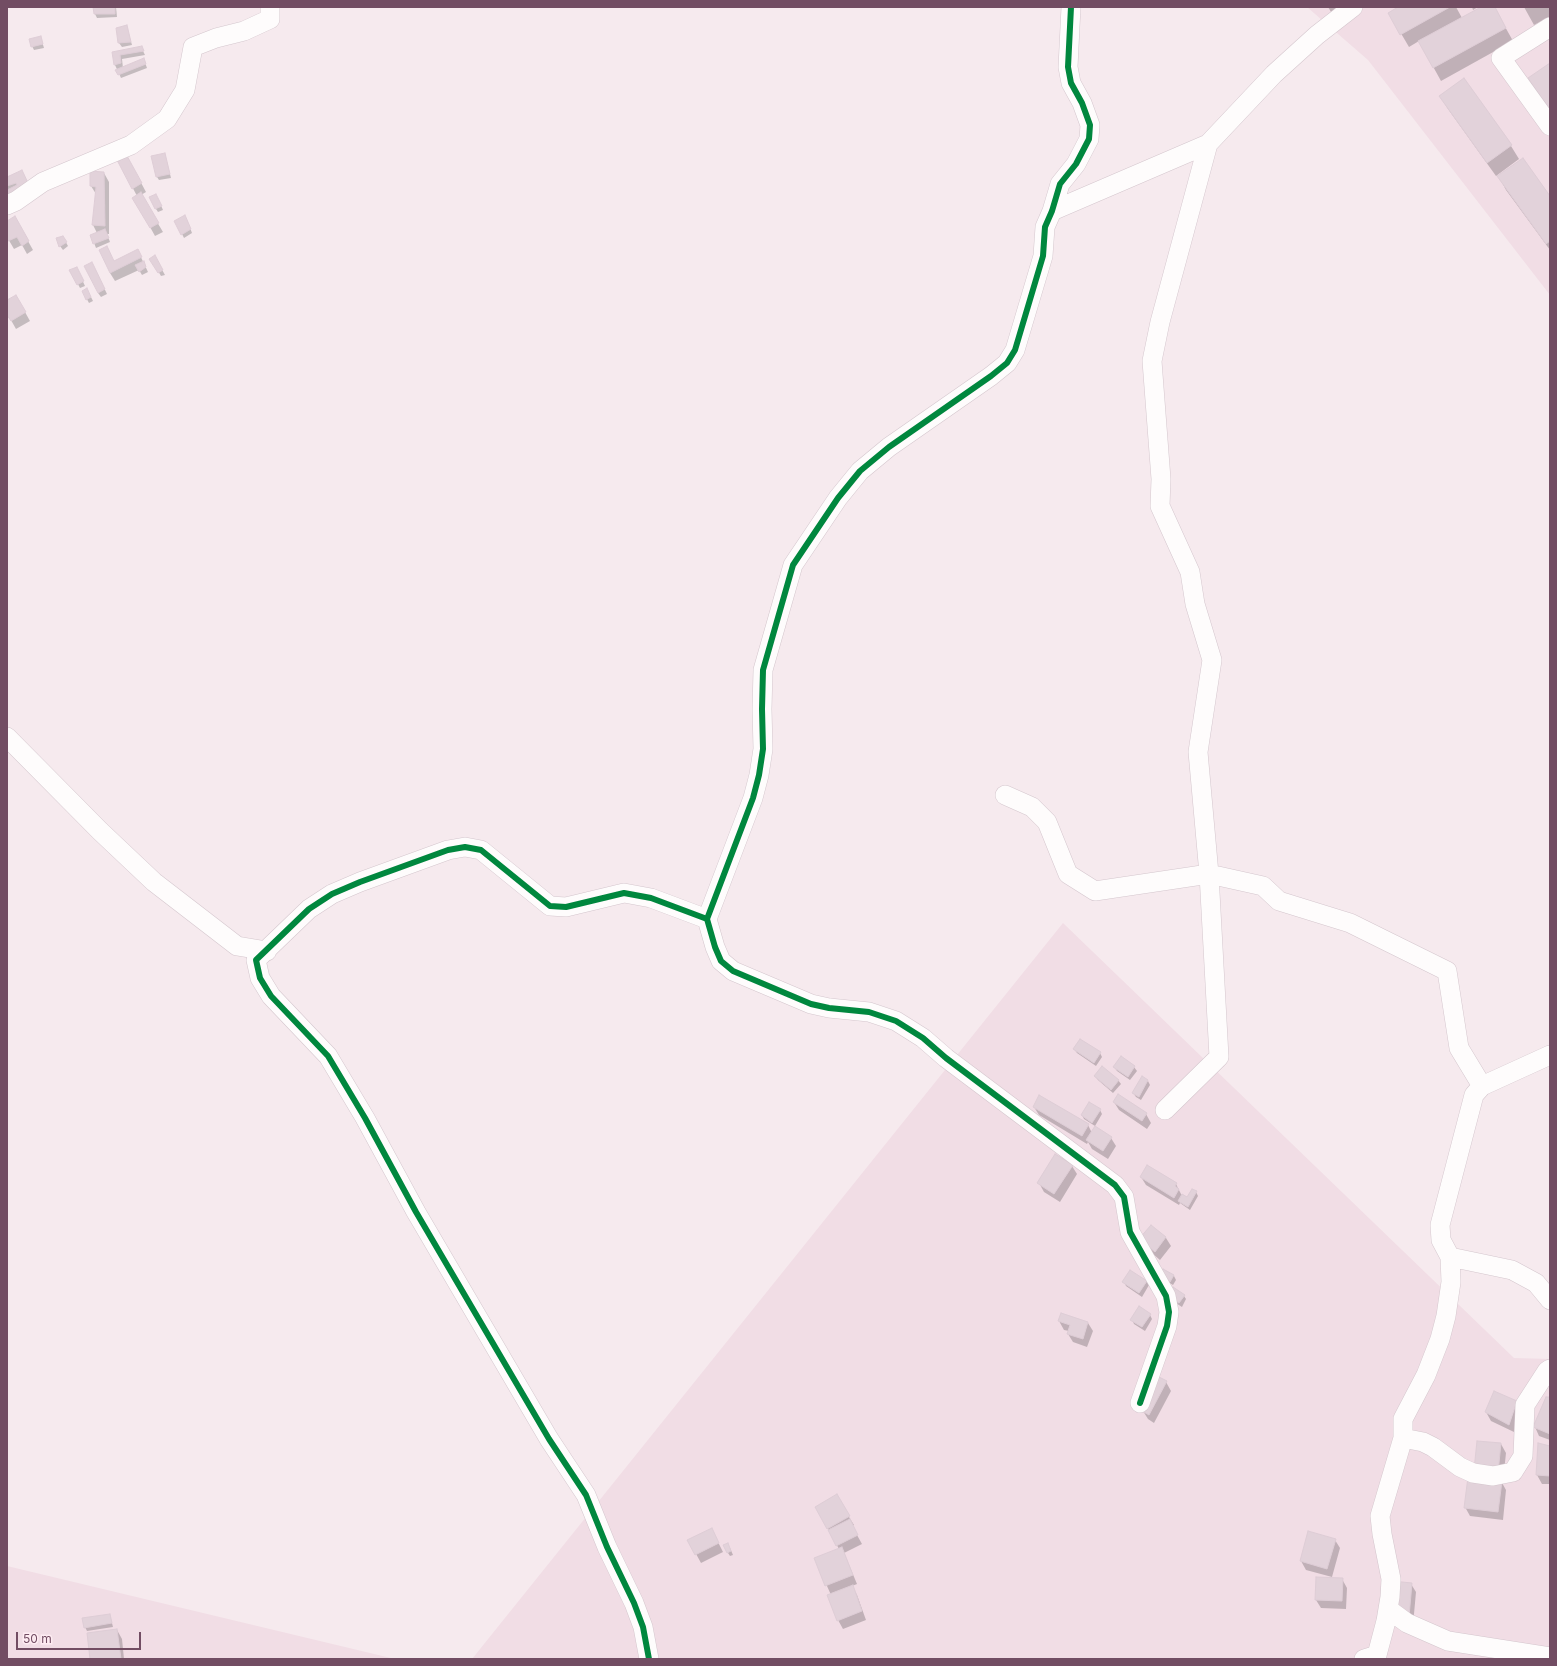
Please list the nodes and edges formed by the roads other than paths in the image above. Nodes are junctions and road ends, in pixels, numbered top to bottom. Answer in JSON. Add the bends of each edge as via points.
{"nodes":[{"id":1,"x":270,"y":7,"type":"edge"},
{"id":2,"x":1071,"y":7,"type":"edge"},
{"id":3,"x":1353,"y":7,"type":"edge"},
{"id":4,"x":1550,"y":27,"type":"edge"},
{"id":5,"x":1550,"y":126,"type":"edge"},
{"id":6,"x":1208,"y":144,"type":"junction"},
{"id":7,"x":7,"y":205,"type":"edge"},
{"id":8,"x":1052,"y":211,"type":"junction"},
{"id":9,"x":7,"y":737,"type":"edge"},
{"id":10,"x":1005,"y":795,"type":"dead end"},
{"id":11,"x":1209,"y":874,"type":"junction"},
{"id":12,"x":707,"y":919,"type":"junction"},
{"id":13,"x":267,"y":951,"type":"junction"},
{"id":14,"x":1550,"y":1055,"type":"edge"},
{"id":15,"x":1482,"y":1086,"type":"junction"},
{"id":16,"x":1165,"y":1110,"type":"dead end"},
{"id":17,"x":1450,"y":1257,"type":"junction"},
{"id":18,"x":1550,"y":1300,"type":"edge"},
{"id":19,"x":1550,"y":1369,"type":"edge"},
{"id":20,"x":1140,"y":1403,"type":"dead end"},
{"id":21,"x":1403,"y":1438,"type":"junction"},
{"id":22,"x":1388,"y":1609,"type":"junction"},
{"id":23,"x":1550,"y":1657,"type":"edge"},
{"id":24,"x":649,"y":1659,"type":"edge"},
{"id":25,"x":1364,"y":1659,"type":"edge"}],
"edges":[{"from":1,"to":7,"type":"street","via":[[270,19],[244,31],[193,47],[185,90],[167,118],[131,145],[43,182],[16,202]]},
{"from":2,"to":8,"type":"street","via":[[1068,67],[1071,83],[1090,125],[1089,139],[1076,164],[1060,184]]},
{"from":3,"to":6,"type":"street","via":[[1274,74]]},
{"from":4,"to":5,"type":"street","via":[[1501,58]]},
{"from":6,"to":8,"type":"street"},
{"from":6,"to":11,"type":"street","via":[[1152,361],[1161,479],[1160,506],[1190,572],[1212,660],[1198,752]]},
{"from":8,"to":12,"type":"street","via":[[1045,227],[1043,256],[1015,350],[1007,363],[889,447],[860,471],[838,498],[793,564],[763,670],[763,749],[759,775],[753,798]]},
{"from":9,"to":13,"type":"street","via":[[154,882],[237,946]]},
{"from":10,"to":11,"type":"street","via":[[1032,807],[1047,822],[1068,874],[1095,890]]},
{"from":11,"to":15,"type":"street","via":[[1263,886],[1279,901],[1350,923],[1447,971],[1459,1048]]},
{"from":11,"to":16,"type":"street","via":[[1219,1057]]},
{"from":12,"to":13,"type":"street","via":[[651,898],[624,893],[566,907],[550,906],[481,850],[465,847],[448,850],[332,894],[310,909]]},
{"from":12,"to":20,"type":"street","via":[[721,961],[733,971],[811,1004],[869,1012],[896,1021],[923,1038],[1116,1185],[1124,1197],[1130,1232],[1166,1296],[1169,1312],[1167,1326]]},
{"from":13,"to":24,"type":"street","via":[[256,960],[260,978],[271,996],[328,1056],[549,1439],[586,1495],[607,1547],[634,1602],[643,1627]]},
{"from":14,"to":15,"type":"street"},
{"from":15,"to":17,"type":"street","via":[[1474,1095],[1440,1225],[1441,1240]]},
{"from":17,"to":18,"type":"street","via":[[1512,1270],[1536,1283]]},
{"from":17,"to":21,"type":"street","via":[[1451,1282],[1446,1316],[1426,1375],[1403,1419]]},
{"from":19,"to":21,"type":"street","via":[[1546,1371],[1525,1405],[1523,1456],[1513,1472],[1493,1476],[1472,1473],[1433,1447]]},
{"from":21,"to":22,"type":"street","via":[[1380,1516],[1391,1579]]},
{"from":22,"to":23,"type":"street","via":[[1407,1623],[1448,1641]]},
{"from":22,"to":25,"type":"street","via":[[1377,1655]]}]}
